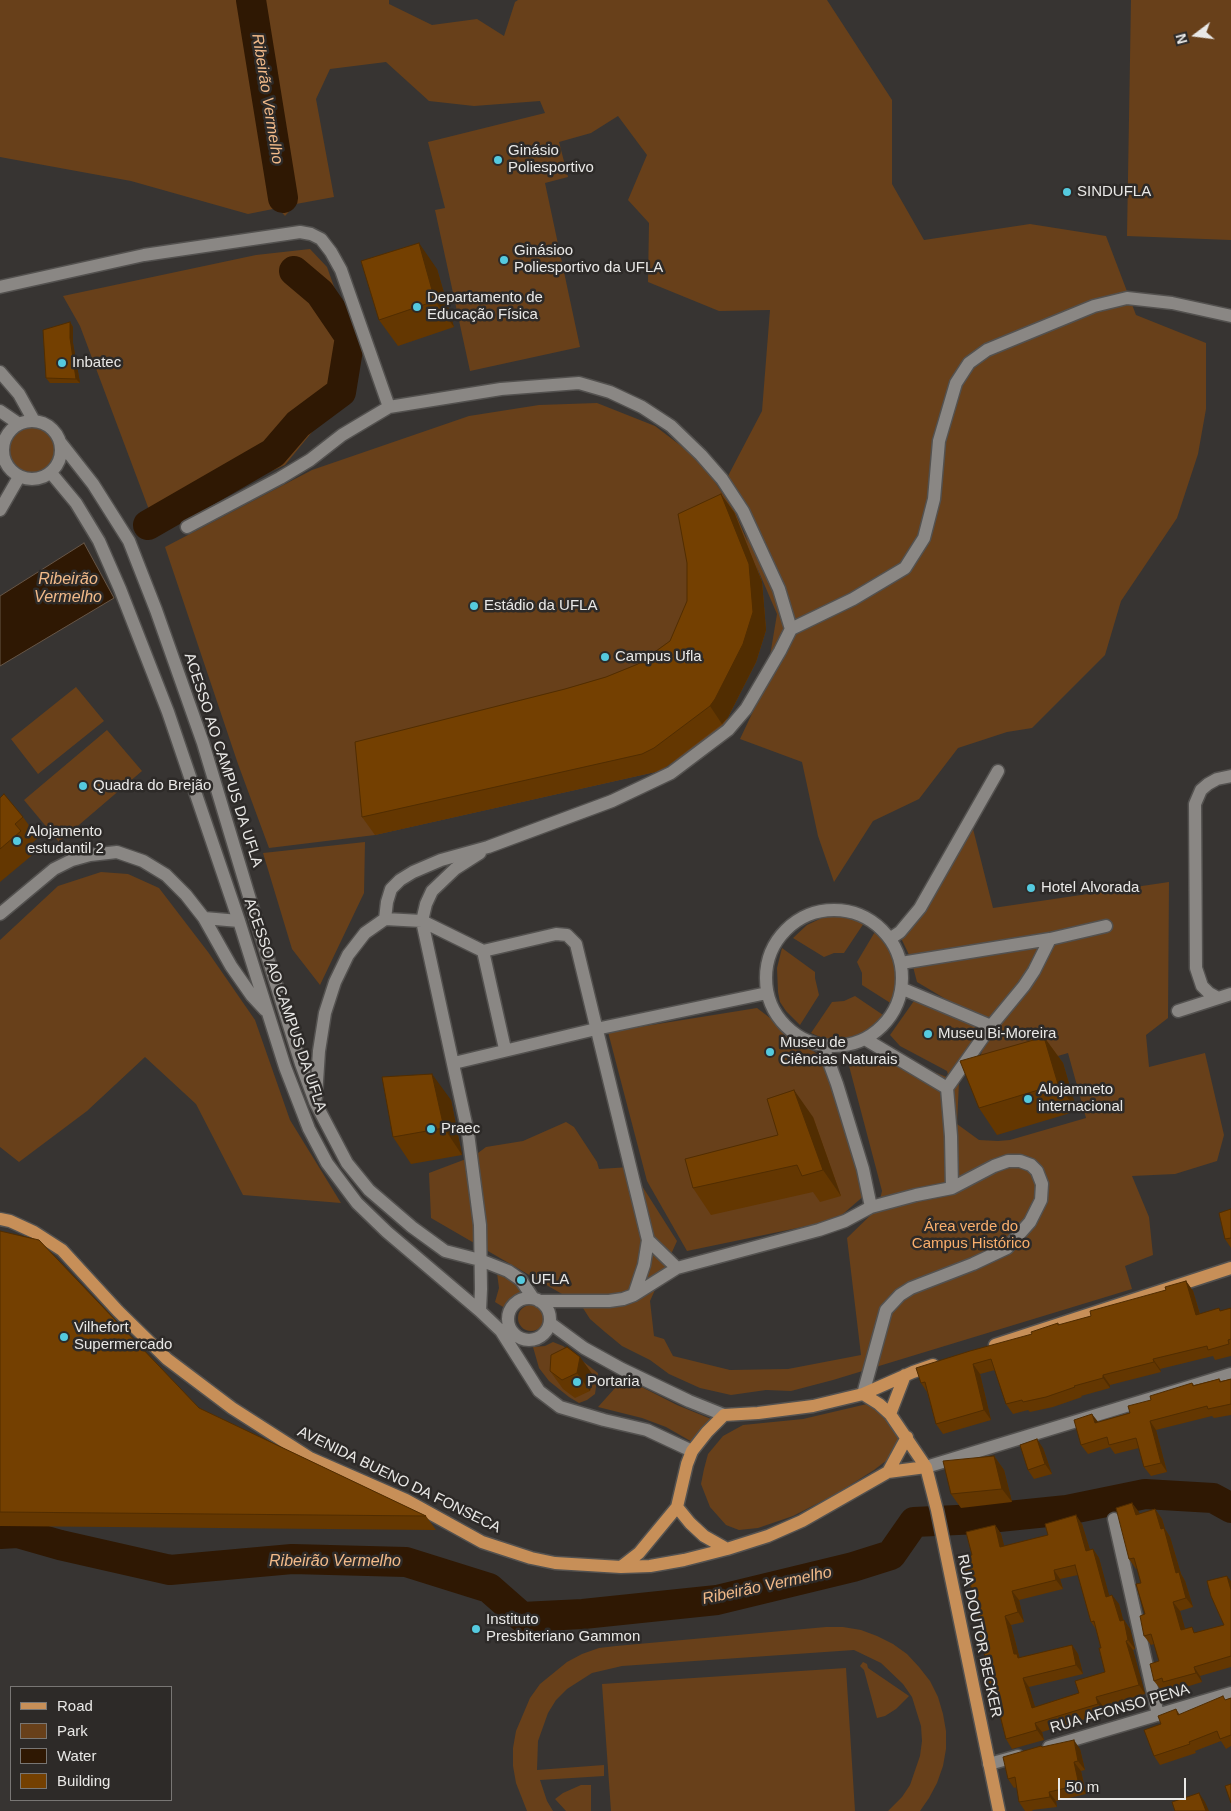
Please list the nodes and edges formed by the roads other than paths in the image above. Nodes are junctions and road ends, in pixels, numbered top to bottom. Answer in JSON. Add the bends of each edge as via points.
{"nodes":[{"id":1,"x":0,"y":287,"type":"edge"},
{"id":2,"x":1231,"y":316,"type":"edge"},
{"id":3,"x":0,"y":372,"type":"edge"},
{"id":4,"x":389,"y":407,"type":"junction"},
{"id":5,"x":0,"y":410,"type":"edge"},
{"id":6,"x":34,"y":421,"type":"junction"},
{"id":7,"x":18,"y":424,"type":"junction"},
{"id":8,"x":2,"y":442,"type":"edge"},
{"id":9,"x":60,"y":442,"type":"junction"},
{"id":10,"x":51,"y":473,"type":"junction"},
{"id":11,"x":19,"y":477,"type":"junction"},
{"id":12,"x":0,"y":510,"type":"edge"},
{"id":13,"x":187,"y":527,"type":"dead end"},
{"id":14,"x":790,"y":629,"type":"junction"},
{"id":15,"x":998,"y":771,"type":"dead end"},
{"id":16,"x":1231,"y":776,"type":"edge"},
{"id":17,"x":488,"y":847,"type":"junction"},
{"id":18,"x":0,"y":914,"type":"edge"},
{"id":19,"x":204,"y":918,"type":"junction"},
{"id":20,"x":385,"y":919,"type":"junction"},
{"id":21,"x":239,"y":921,"type":"junction"},
{"id":22,"x":422,"y":921,"type":"junction"},
{"id":23,"x":1106,"y":926,"type":"dead end"},
{"id":24,"x":891,"y":938,"type":"junction"},
{"id":25,"x":1050,"y":938,"type":"junction"},
{"id":26,"x":483,"y":951,"type":"junction"},
{"id":27,"x":901,"y":963,"type":"junction"},
{"id":28,"x":903,"y":990,"type":"junction"},
{"id":29,"x":767,"y":993,"type":"junction"},
{"id":30,"x":1231,"y":994,"type":"edge"},
{"id":31,"x":1218,"y":998,"type":"junction"},
{"id":32,"x":1178,"y":1011,"type":"dead end"},
{"id":33,"x":267,"y":1012,"type":"junction"},
{"id":34,"x":992,"y":1026,"type":"junction"},
{"id":35,"x":596,"y":1029,"type":"junction"},
{"id":36,"x":865,"y":1039,"type":"junction"},
{"id":37,"x":823,"y":1046,"type":"junction"},
{"id":38,"x":505,"y":1049,"type":"junction"},
{"id":39,"x":454,"y":1062,"type":"junction"},
{"id":40,"x":946,"y":1088,"type":"junction"},
{"id":41,"x":316,"y":1102,"type":"junction"},
{"id":42,"x":952,"y":1188,"type":"junction"},
{"id":43,"x":871,"y":1207,"type":"junction"},
{"id":44,"x":0,"y":1219,"type":"edge"},
{"id":45,"x":648,"y":1240,"type":"junction"},
{"id":46,"x":480,"y":1260,"type":"junction"},
{"id":47,"x":677,"y":1268,"type":"junction"},
{"id":48,"x":1231,"y":1268,"type":"edge"},
{"id":49,"x":634,"y":1295,"type":"junction"},
{"id":50,"x":536,"y":1299,"type":"junction"},
{"id":51,"x":480,"y":1311,"type":"junction"},
{"id":52,"x":550,"y":1323,"type":"junction"},
{"id":53,"x":506,"y":1330,"type":"junction"},
{"id":54,"x":984,"y":1349,"type":"edge"},
{"id":55,"x":947,"y":1360,"type":"edge"},
{"id":56,"x":1231,"y":1374,"type":"edge"},
{"id":57,"x":905,"y":1375,"type":"junction"},
{"id":58,"x":863,"y":1394,"type":"junction"},
{"id":59,"x":890,"y":1414,"type":"junction"},
{"id":60,"x":724,"y":1415,"type":"junction"},
{"id":61,"x":907,"y":1437,"type":"junction"},
{"id":62,"x":692,"y":1451,"type":"junction"},
{"id":63,"x":926,"y":1467,"type":"junction"},
{"id":64,"x":888,"y":1472,"type":"junction"},
{"id":65,"x":677,"y":1507,"type":"junction"},
{"id":66,"x":1114,"y":1519,"type":"dead end"},
{"id":67,"x":727,"y":1549,"type":"junction"},
{"id":68,"x":621,"y":1567,"type":"junction"},
{"id":69,"x":1231,"y":1693,"type":"edge"},
{"id":70,"x":1158,"y":1715,"type":"junction"},
{"id":71,"x":989,"y":1764,"type":"junction"},
{"id":72,"x":999,"y":1811,"type":"edge"}],
"edges":[{"from":1,"to":4,"type":"street","via":[[144,255],[300,232],[310,234],[321,239],[341,270]]},
{"from":2,"to":14,"type":"street","via":[[1172,303],[1127,298],[1094,306],[981,354],[969,363],[956,383],[938,440],[934,498],[924,538],[905,568],[854,599]]},
{"from":3,"to":6,"type":"street","via":[[19,394]]},
{"from":4,"to":13,"type":"street","via":[[280,478]]},
{"from":4,"to":14,"type":"street","via":[[501,388],[578,383],[610,392],[642,407],[671,426],[701,455],[738,503],[779,589]]},
{"from":5,"to":7,"type":"street"},
{"from":6,"to":7,"type":"street"},
{"from":6,"to":9,"type":"street","name":"ACESSO AO CAMPUS DA UFLA","via":[[50,427]]},
{"from":7,"to":8,"type":"street"},
{"from":8,"to":11,"type":"street","via":[[5,463]]},
{"from":9,"to":10,"type":"street","via":[[60,459]]},
{"from":9,"to":41,"type":"street","name":"ACESSO AO CAMPUS DA UFLA","via":[[116,517],[156,610],[203,743],[261,936]]},
{"from":10,"to":11,"type":"street","via":[[36,480]]},
{"from":10,"to":21,"type":"street","name":"ACESSO AO CAMPUS DA UFLA","via":[[99,540],[120,589],[168,712]]},
{"from":11,"to":12,"type":"street"},
{"from":14,"to":17,"type":"street","via":[[746,709],[728,730],[671,773],[612,801]]},
{"from":15,"to":24,"type":"street","via":[[920,908]]},
{"from":16,"to":31,"type":"street","via":[[1208,784],[1195,804],[1196,968],[1202,986]]},
{"from":17,"to":20,"type":"street","via":[[441,860],[400,880],[391,889]]},
{"from":17,"to":22,"type":"street","via":[[455,869],[432,891]]},
{"from":18,"to":19,"type":"street","via":[[54,869],[90,855],[118,852],[143,861],[166,875]]},
{"from":19,"to":21,"type":"street"},
{"from":19,"to":33,"type":"street","via":[[230,966]]},
{"from":20,"to":22,"type":"street"},
{"from":20,"to":41,"type":"street","via":[[365,933],[348,955],[335,982],[325,1013]]},
{"from":21,"to":33,"type":"street","name":"ACESSO AO CAMPUS DA UFLA"},
{"from":22,"to":26,"type":"street"},
{"from":22,"to":39,"type":"street"},
{"from":23,"to":25,"type":"street"},
{"from":24,"to":27,"type":"street"},
{"from":24,"to":29,"type":"street","via":[[871,919],[846,909],[819,910],[802,917],[776,940],[766,966]]},
{"from":25,"to":27,"type":"street"},
{"from":25,"to":34,"type":"street","via":[[1034,971]]},
{"from":26,"to":35,"type":"street","via":[[556,934],[566,935],[576,944]]},
{"from":26,"to":38,"type":"street"},
{"from":27,"to":28,"type":"street"},
{"from":28,"to":34,"type":"street"},
{"from":28,"to":36,"type":"street","via":[[893,1015],[874,1035]]},
{"from":29,"to":35,"type":"street"},
{"from":29,"to":37,"type":"street","via":[[778,1018],[797,1036]]},
{"from":30,"to":31,"type":"street"},
{"from":31,"to":32,"type":"street"},
{"from":33,"to":51,"type":"street","name":"ACESSO AO CAMPUS DA UFLA","via":[[309,1129],[327,1163],[357,1203]]},
{"from":34,"to":40,"type":"street"},
{"from":35,"to":38,"type":"street"},
{"from":35,"to":45,"type":"street"},
{"from":36,"to":37,"type":"street","via":[[850,1046]]},
{"from":36,"to":40,"type":"street"},
{"from":37,"to":43,"type":"street","via":[[860,1160]]},
{"from":38,"to":39,"type":"street"},
{"from":39,"to":46,"type":"street","via":[[475,1179]]},
{"from":40,"to":42,"type":"street"},
{"from":41,"to":46,"type":"street","name":"ACESSO AO CAMPUS DA UFLA","via":[[347,1163],[369,1190],[445,1251]]},
{"from":42,"to":43,"type":"street"},
{"from":42,"to":58,"type":"street","via":[[1008,1161],[1032,1165],[1042,1184],[1041,1200],[1030,1222],[1007,1248],[911,1288],[886,1310]]},
{"from":43,"to":47,"type":"street","via":[[819,1230]]},
{"from":44,"to":68,"type":"main road","name":"AVENIDA BUENO DA FONSECA","via":[[34,1232],[62,1250],[167,1359],[232,1408],[310,1458],[406,1500],[482,1542],[555,1563]]},
{"from":45,"to":47,"type":"street"},
{"from":45,"to":49,"type":"street"},
{"from":46,"to":50,"type":"street","name":"ACESSO AO CAMPUS DA UFLA","via":[[508,1270]]},
{"from":46,"to":51,"type":"street"},
{"from":47,"to":49,"type":"street"},
{"from":48,"to":54,"type":"main road"},
{"from":49,"to":50,"type":"street","via":[[608,1301]]},
{"from":50,"to":52,"type":"street","via":[[546,1306]]},
{"from":50,"to":53,"type":"street","via":[[525,1298],[512,1307]]},
{"from":51,"to":53,"type":"street","name":"ACESSO AO CAMPUS DA UFLA"},
{"from":52,"to":53,"type":"street","via":[[546,1332],[528,1340]]},
{"from":52,"to":60,"type":"street","via":[[584,1348]]},
{"from":53,"to":62,"type":"street","name":"ACESSO AO CAMPUS DA UFLA","via":[[539,1390],[560,1407],[647,1430]]},
{"from":55,"to":57,"type":"main road"},
{"from":56,"to":63,"type":"street"},
{"from":57,"to":58,"type":"main road"},
{"from":57,"to":59,"type":"main road"},
{"from":58,"to":59,"type":"main road"},
{"from":58,"to":60,"type":"main road","via":[[814,1406]]},
{"from":59,"to":61,"type":"main road"},
{"from":60,"to":62,"type":"main road"},
{"from":61,"to":63,"type":"main road"},
{"from":61,"to":64,"type":"main road"},
{"from":62,"to":65,"type":"main road"},
{"from":63,"to":64,"type":"main road","name":"AVENIDA BUENO DA FONSECA"},
{"from":63,"to":71,"type":"main road","name":"RUA DOUTOR BECKER"},
{"from":64,"to":67,"type":"main road","name":"AVENIDA BUENO DA FONSECA","via":[[802,1521]]},
{"from":65,"to":67,"type":"main road","via":[[704,1536]]},
{"from":65,"to":68,"type":"main road","via":[[639,1554]]},
{"from":66,"to":70,"type":"street"},
{"from":67,"to":68,"type":"main road","name":"AVENIDA BUENO DA FONSECA","via":[[650,1566]]},
{"from":69,"to":70,"type":"street","name":"RUA AFONSO PENA"},
{"from":70,"to":71,"type":"street","name":"RUA AFONSO PENA"},
{"from":71,"to":72,"type":"main road","name":"RUA DOUTOR BECKER"}]}
